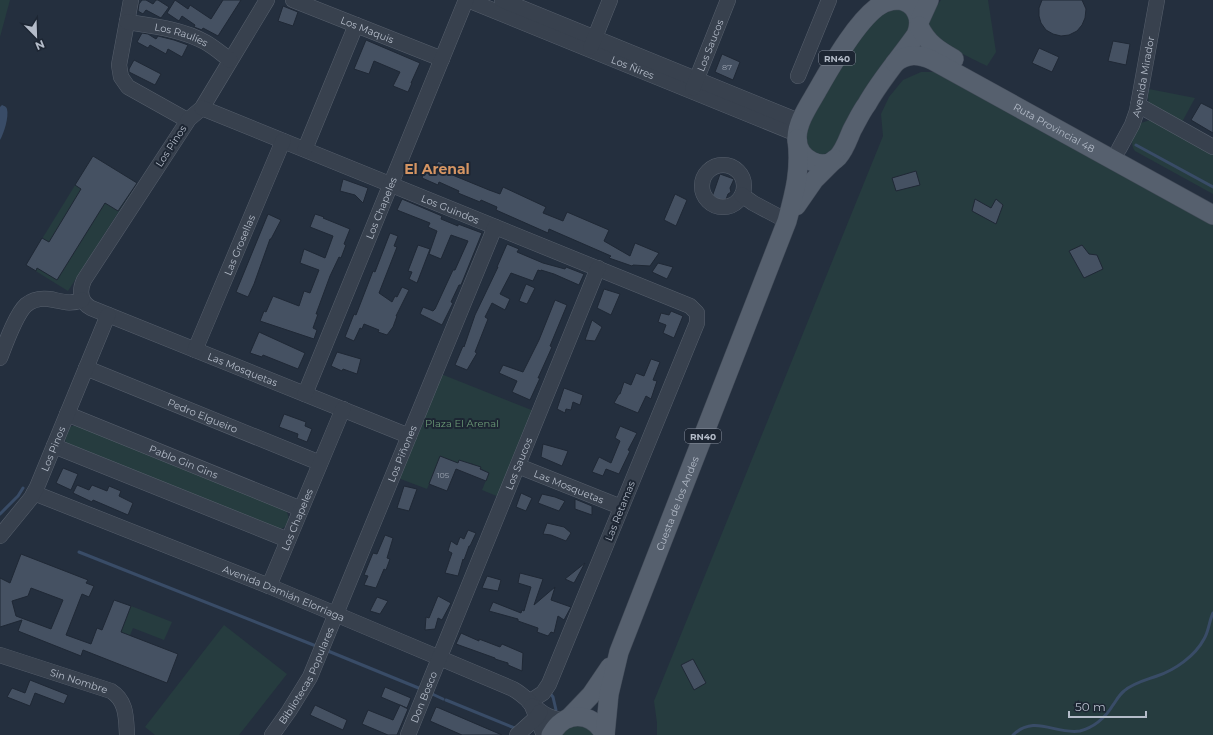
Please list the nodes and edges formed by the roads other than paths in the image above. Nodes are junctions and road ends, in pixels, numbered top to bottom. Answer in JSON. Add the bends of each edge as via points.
{"nodes":[{"id":1,"x":131,"y":0,"type":"edge"},
{"id":2,"x":267,"y":0,"type":"edge"},
{"id":3,"x":293,"y":0,"type":"edge"},
{"id":4,"x":467,"y":0,"type":"edge"},
{"id":5,"x":502,"y":0,"type":"edge"},
{"id":6,"x":610,"y":0,"type":"edge"},
{"id":7,"x":728,"y":0,"type":"edge"},
{"id":8,"x":829,"y":0,"type":"edge"},
{"id":9,"x":929,"y":0,"type":"edge"},
{"id":10,"x":1157,"y":0,"type":"edge"},
{"id":11,"x":886,"y":2,"type":"edge"},
{"id":12,"x":127,"y":22,"type":"junction"},
{"id":13,"x":919,"y":24,"type":"junction"},
{"id":14,"x":356,"y":25,"type":"junction"},
{"id":15,"x":592,"y":44,"type":"junction"},
{"id":16,"x":442,"y":59,"type":"junction"},
{"id":17,"x":230,"y":60,"type":"junction"},
{"id":18,"x":894,"y":64,"type":"junction"},
{"id":19,"x":798,"y":76,"type":"dead end"},
{"id":20,"x":694,"y":85,"type":"junction"},
{"id":21,"x":1138,"y":105,"type":"junction"},
{"id":22,"x":202,"y":108,"type":"junction"},
{"id":23,"x":188,"y":120,"type":"junction"},
{"id":24,"x":798,"y":132,"type":"junction"},
{"id":25,"x":283,"y":141,"type":"junction"},
{"id":26,"x":1213,"y":147,"type":"edge"},
{"id":27,"x":305,"y":149,"type":"junction"},
{"id":28,"x":1119,"y":149,"type":"junction"},
{"id":29,"x":836,"y":158,"type":"junction"},
{"id":30,"x":390,"y":184,"type":"junction"},
{"id":31,"x":742,"y":195,"type":"dead end"},
{"id":32,"x":1213,"y":201,"type":"edge"},
{"id":33,"x":1213,"y":216,"type":"edge"},
{"id":34,"x":787,"y":221,"type":"junction"},
{"id":35,"x":495,"y":227,"type":"junction"},
{"id":36,"x":598,"y":268,"type":"junction"},
{"id":37,"x":82,"y":298,"type":"junction"},
{"id":38,"x":697,"y":313,"type":"joint"},
{"id":39,"x":108,"y":315,"type":"junction"},
{"id":40,"x":195,"y":350,"type":"junction"},
{"id":41,"x":0,"y":358,"type":"edge"},
{"id":42,"x":86,"y":368,"type":"junction"},
{"id":43,"x":305,"y":394,"type":"junction"},
{"id":44,"x":342,"y":409,"type":"junction"},
{"id":45,"x":67,"y":414,"type":"junction"},
{"id":46,"x":409,"y":436,"type":"junction"},
{"id":47,"x":54,"y":446,"type":"junction"},
{"id":48,"x":320,"y":463,"type":"junction"},
{"id":49,"x":518,"y":466,"type":"junction"},
{"id":50,"x":34,"y":493,"type":"junction"},
{"id":51,"x":622,"y":507,"type":"junction"},
{"id":52,"x":301,"y":509,"type":"junction"},
{"id":53,"x":17,"y":515,"type":"junction"},
{"id":54,"x":0,"y":530,"type":"edge"},
{"id":55,"x":0,"y":536,"type":"edge"},
{"id":56,"x":288,"y":540,"type":"junction"},
{"id":57,"x":269,"y":586,"type":"junction"},
{"id":58,"x":336,"y":614,"type":"junction"},
{"id":59,"x":619,"y":652,"type":"junction"},
{"id":60,"x":0,"y":655,"type":"edge"},
{"id":61,"x":439,"y":659,"type":"junction"},
{"id":62,"x":529,"y":702,"type":"junction"},
{"id":63,"x":539,"y":715,"type":"junction"},
{"id":64,"x":566,"y":719,"type":"junction"},
{"id":65,"x":127,"y":735,"type":"edge"},
{"id":66,"x":272,"y":735,"type":"edge"},
{"id":67,"x":408,"y":735,"type":"edge"},
{"id":68,"x":517,"y":735,"type":"edge"},
{"id":69,"x":544,"y":735,"type":"edge"},
{"id":70,"x":551,"y":735,"type":"edge"},
{"id":71,"x":605,"y":735,"type":"edge"}],
"edges":[{"from":1,"to":12,"type":"street"},
{"from":2,"to":17,"type":"street","name":"Los Pinos"},
{"from":3,"to":14,"type":"street","name":"Los Maquis"},
{"from":4,"to":15,"type":"street","name":"Los Ñires"},
{"from":4,"to":16,"type":"street","name":"Los Chapeles"},
{"from":5,"to":15,"type":"street","name":"Los Ñires"},
{"from":6,"to":15,"type":"street"},
{"from":7,"to":20,"type":"street","name":"Los Saucos"},
{"from":8,"to":19,"type":"street"},
{"from":9,"to":13,"type":"main road","number":"RN40"},
{"from":10,"to":21,"type":"street","name":"Avenida Mirador"},
{"from":11,"to":13,"type":"main road","number":"RN40","via":[[899,0],[908,3],[915,9]]},
{"from":11,"to":24,"type":"main road","number":"RN40","via":[[867,16],[845,46],[821,84]]},
{"from":12,"to":17,"type":"street","name":"Los Raulíes","via":[[184,33],[204,42]]},
{"from":12,"to":23,"type":"street","via":[[119,65],[120,77],[128,87]]},
{"from":13,"to":18,"type":"main road","number":"RN40","via":[[913,38]]},
{"from":13,"to":28,"type":"main road","name":"Ruta Provincial 48","via":[[927,40],[939,50]]},
{"from":14,"to":16,"type":"street","name":"Los Maquis"},
{"from":14,"to":27,"type":"street"},
{"from":15,"to":20,"type":"street","name":"Los Ñires"},
{"from":16,"to":30,"type":"street","name":"Los Chapeles"},
{"from":17,"to":22,"type":"street","name":"Los Pinos"},
{"from":18,"to":29,"type":"main road","number":"RN40","via":[[867,103],[844,148]]},
{"from":18,"to":33,"type":"main road","name":"Ruta Provincial 48","via":[[907,56],[927,57]]},
{"from":20,"to":24,"type":"street","name":"Los Ñires"},
{"from":21,"to":26,"type":"street"},
{"from":21,"to":28,"type":"street","name":"Avenida Mirador","via":[[1132,125]]},
{"from":22,"to":23,"type":"street","name":"Los Pinos"},
{"from":22,"to":25,"type":"street","name":"Los Guindos"},
{"from":23,"to":37,"type":"street","name":"Los Pinos","via":[[84,280],[81,288]]},
{"from":24,"to":29,"type":"main road","via":[[800,149],[810,161],[826,164]]},
{"from":24,"to":34,"type":"main road","name":"Cuesta de los Andes","number":"RN40","via":[[798,179]]},
{"from":25,"to":27,"type":"street","name":"Los Guindos"},
{"from":25,"to":40,"type":"street","name":"Las Grosellas"},
{"from":27,"to":30,"type":"street","name":"Los Guindos"},
{"from":28,"to":32,"type":"main road","name":"Ruta Provincial 48"},
{"from":29,"to":34,"type":"main road","name":"Cuesta de los Andes","number":"RN40","via":[[808,187]]},
{"from":30,"to":35,"type":"street","name":"Los Guindos"},
{"from":30,"to":43,"type":"street","name":"Los Chapeles"},
{"from":31,"to":34,"type":"street","via":[[753,204]]},
{"from":34,"to":59,"type":"main road","name":"Cuesta de los Andes","number":"RN40"},
{"from":35,"to":36,"type":"street","name":"Los Guindos"},
{"from":35,"to":46,"type":"street","name":"Los Piñones"},
{"from":36,"to":38,"type":"street","name":"Los Guindos","via":[[690,306]]},
{"from":36,"to":49,"type":"street","name":"Los Saucos"},
{"from":37,"to":39,"type":"street","name":"Las Mosquetas","via":[[88,306]]},
{"from":37,"to":41,"type":"street","via":[[70,303],[37,299],[27,304],[18,317]]},
{"from":38,"to":51,"type":"street","name":"Las Retamas","via":[[697,323]]},
{"from":39,"to":40,"type":"street","name":"Las Mosquetas"},
{"from":39,"to":42,"type":"street","name":"Los Pinos"},
{"from":40,"to":43,"type":"street","name":"Las Mosquetas"},
{"from":42,"to":45,"type":"street","name":"Los Pinos"},
{"from":42,"to":48,"type":"street","name":"Pedro Elgueiro"},
{"from":43,"to":44,"type":"street","name":"Las Mosquetas"},
{"from":44,"to":46,"type":"street","name":"Las Mosquetas"},
{"from":44,"to":48,"type":"street","name":"Los Chapeles"},
{"from":45,"to":47,"type":"street","name":"Los Pinos"},
{"from":45,"to":52,"type":"street","name":"Pablo Gin Gins"},
{"from":46,"to":58,"type":"street","name":"Los Piñones"},
{"from":47,"to":50,"type":"street","name":"Los Pinos"},
{"from":47,"to":56,"type":"street"},
{"from":48,"to":52,"type":"street","name":"Los Chapeles"},
{"from":49,"to":51,"type":"street","name":"Las Mosquetas"},
{"from":49,"to":61,"type":"street","name":"Los Saucos"},
{"from":50,"to":53,"type":"street","name":"Los Pinos"},
{"from":50,"to":57,"type":"street","name":"Avenida Damián Elorriaga"},
{"from":51,"to":62,"type":"street","name":"Las Retamas","via":[[548,687]]},
{"from":52,"to":56,"type":"street","name":"Los Chapeles"},
{"from":53,"to":54,"type":"street"},
{"from":53,"to":55,"type":"street"},
{"from":56,"to":57,"type":"street","name":"Los Chapeles"},
{"from":57,"to":58,"type":"street","name":"Avenida Damián Elorriaga"},
{"from":58,"to":61,"type":"street","name":"Avenida Damián Elorriaga"},
{"from":58,"to":66,"type":"street","name":"Bibliotecas Populares","via":[[310,677]]},
{"from":59,"to":64,"type":"main road","name":"Cuesta de los Andes","number":"RN40","via":[[591,695]]},
{"from":59,"to":71,"type":"main road","name":"Cuesta de los Andes","number":"RN40","via":[[609,694]]},
{"from":60,"to":65,"type":"street","name":"Sin Nombre","via":[[111,691],[124,707]]},
{"from":61,"to":62,"type":"street","name":"Avenida Damián Elorriaga","via":[[513,689]]},
{"from":61,"to":67,"type":"street","name":"Don Bosco"},
{"from":62,"to":63,"type":"street","name":"Avenida Damián Elorriaga"},
{"from":63,"to":64,"type":"street"},
{"from":63,"to":68,"type":"street"},
{"from":63,"to":69,"type":"street","name":"Avenida Damián Elorriaga"},
{"from":64,"to":70,"type":"main road","number":"RN40"},
{"from":64,"to":71,"type":"main road","number":"RN40","via":[[588,718],[598,725]]}]}
